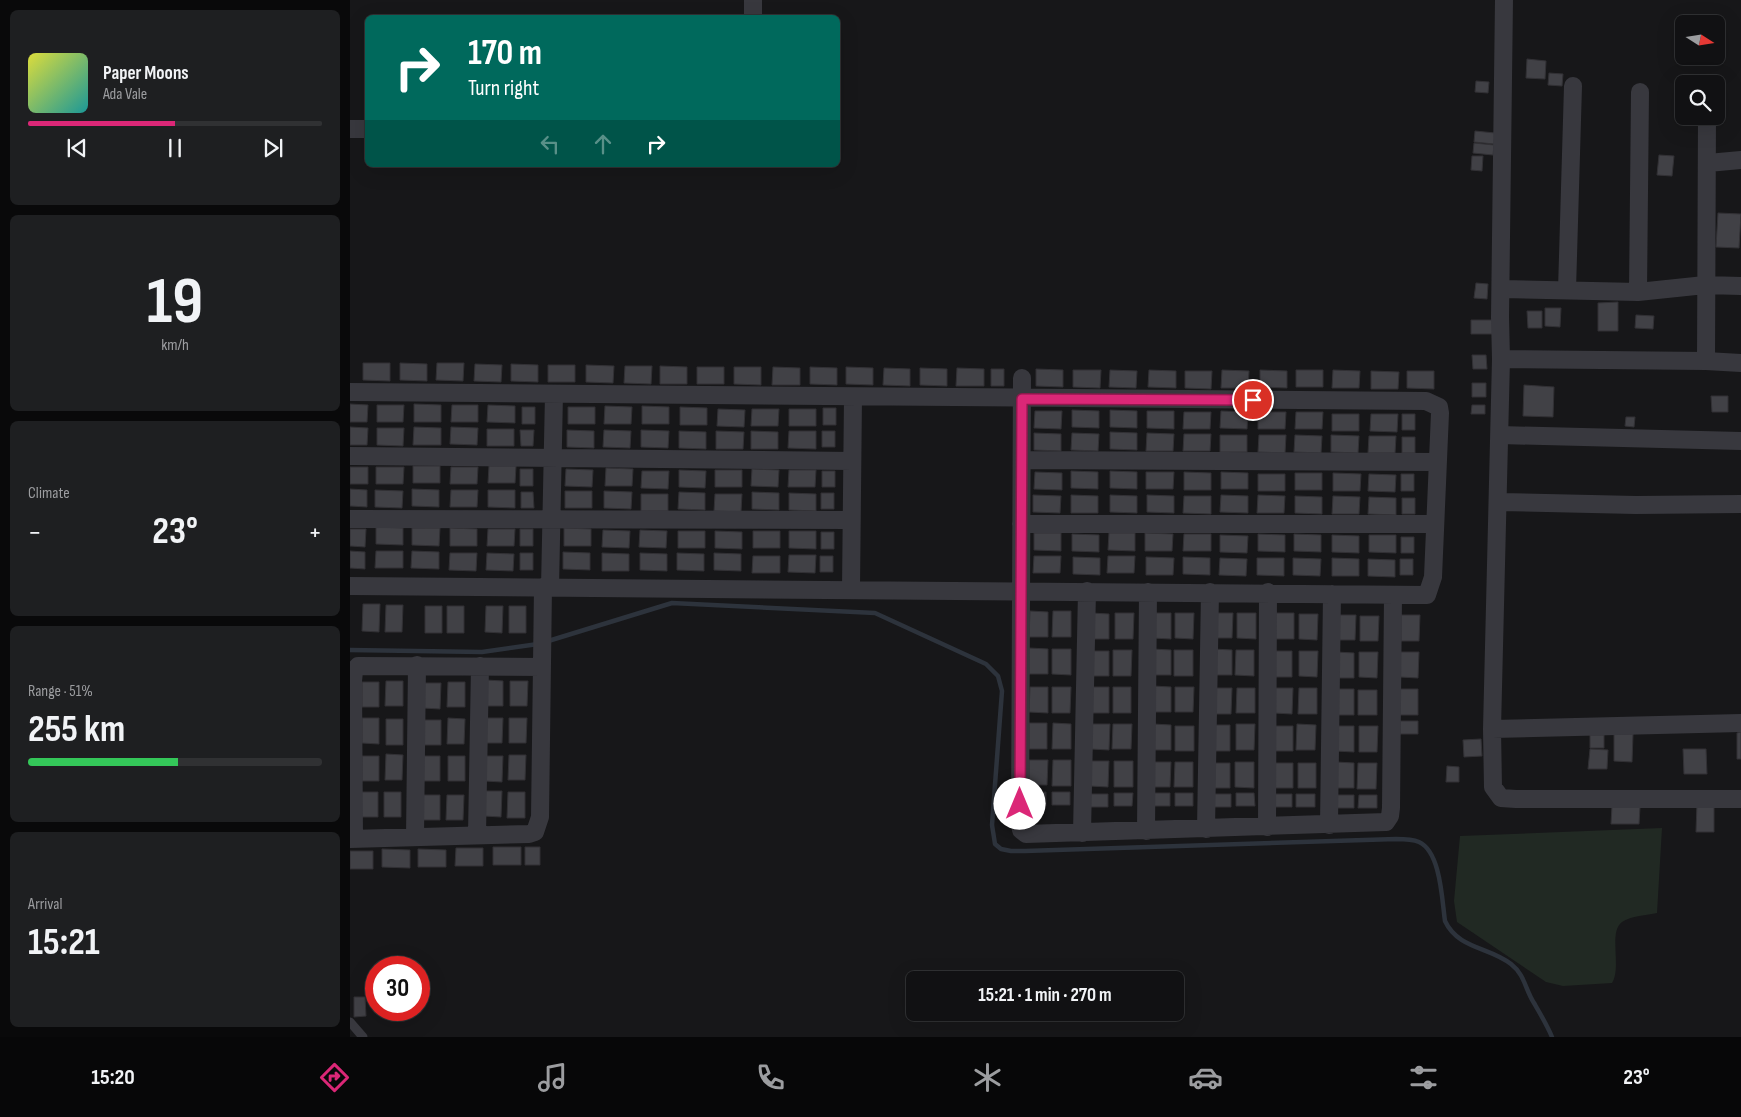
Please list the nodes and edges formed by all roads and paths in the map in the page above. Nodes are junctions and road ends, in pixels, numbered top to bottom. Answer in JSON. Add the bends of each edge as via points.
{"nodes":[{"id":1,"x":753,"y":0,"type":"edge"},
{"id":2,"x":1504,"y":0,"type":"edge"},
{"id":3,"x":753,"y":15,"type":"edge"},
{"id":4,"x":1573,"y":86,"type":"dead end"},
{"id":5,"x":1640,"y":92,"type":"dead end"},
{"id":6,"x":1707,"y":125,"type":"edge"},
{"id":7,"x":350,"y":129,"type":"edge"},
{"id":8,"x":365,"y":129,"type":"edge"},
{"id":9,"x":1741,"y":160,"type":"edge"},
{"id":10,"x":1708,"y":163,"type":"junction"},
{"id":11,"x":1705,"y":285,"type":"junction"},
{"id":12,"x":1741,"y":286,"type":"edge"},
{"id":13,"x":1501,"y":290,"type":"junction"},
{"id":14,"x":1567,"y":290,"type":"junction"},
{"id":15,"x":1638,"y":292,"type":"junction"},
{"id":16,"x":1501,"y":359,"type":"junction"},
{"id":17,"x":1706,"y":360,"type":"junction"},
{"id":18,"x":1741,"y":363,"type":"edge"},
{"id":19,"x":1022,"y":378,"type":"dead end"},
{"id":20,"x":350,"y":392,"type":"edge"},
{"id":21,"x":554,"y":394,"type":"junction"},
{"id":22,"x":853,"y":397,"type":"junction"},
{"id":23,"x":1022,"y":399,"type":"junction"},
{"id":24,"x":1500,"y":435,"type":"junction"},
{"id":25,"x":1741,"y":441,"type":"edge"},
{"id":26,"x":350,"y":456,"type":"edge"},
{"id":27,"x":553,"y":457,"type":"junction"},
{"id":28,"x":1022,"y":460,"type":"junction"},
{"id":29,"x":852,"y":461,"type":"junction"},
{"id":30,"x":1438,"y":462,"type":"junction"},
{"id":31,"x":1499,"y":502,"type":"junction"},
{"id":32,"x":1741,"y":504,"type":"edge"},
{"id":33,"x":350,"y":519,"type":"edge"},
{"id":34,"x":552,"y":519,"type":"junction"},
{"id":35,"x":852,"y":520,"type":"junction"},
{"id":36,"x":1021,"y":524,"type":"junction"},
{"id":37,"x":1436,"y":524,"type":"junction"},
{"id":38,"x":350,"y":586,"type":"edge"},
{"id":39,"x":547,"y":588,"type":"junction"},
{"id":40,"x":850,"y":589,"type":"junction"},
{"id":41,"x":1021,"y":591,"type":"junction"},
{"id":42,"x":1087,"y":592,"type":"junction"},
{"id":43,"x":1148,"y":592,"type":"junction"},
{"id":44,"x":1210,"y":592,"type":"junction"},
{"id":45,"x":1268,"y":592,"type":"junction"},
{"id":46,"x":1332,"y":594,"type":"junction"},
{"id":47,"x":1393,"y":596,"type":"junction"},
{"id":48,"x":542,"y":651,"type":"junction"},
{"id":49,"x":417,"y":665,"type":"junction"},
{"id":50,"x":480,"y":666,"type":"junction"},
{"id":51,"x":1741,"y":723,"type":"edge"},
{"id":52,"x":1492,"y":729,"type":"junction"},
{"id":53,"x":1741,"y":799,"type":"edge"},
{"id":54,"x":1329,"y":825,"type":"junction"},
{"id":55,"x":1268,"y":827,"type":"junction"},
{"id":56,"x":1206,"y":829,"type":"junction"},
{"id":57,"x":1146,"y":831,"type":"junction"},
{"id":58,"x":1082,"y":833,"type":"junction"},
{"id":59,"x":477,"y":836,"type":"junction"},
{"id":60,"x":415,"y":837,"type":"junction"},
{"id":61,"x":352,"y":839,"type":"edge"},
{"id":62,"x":350,"y":1022,"type":"edge"},
{"id":63,"x":363,"y":1037,"type":"edge"}],
"edges":[{"from":1,"to":3,"type":"street"},
{"from":2,"to":13,"type":"street"},
{"from":4,"to":14,"type":"street"},
{"from":5,"to":15,"type":"street"},
{"from":6,"to":10,"type":"street"},
{"from":7,"to":8,"type":"street"},
{"from":9,"to":10,"type":"street"},
{"from":10,"to":11,"type":"street"},
{"from":11,"to":12,"type":"street"},
{"from":11,"to":15,"type":"street"},
{"from":11,"to":17,"type":"street"},
{"from":13,"to":14,"type":"street"},
{"from":13,"to":16,"type":"street"},
{"from":14,"to":15,"type":"street"},
{"from":16,"to":17,"type":"street"},
{"from":16,"to":24,"type":"street"},
{"from":17,"to":18,"type":"street"},
{"from":19,"to":23,"type":"street"},
{"from":20,"to":21,"type":"street"},
{"from":21,"to":22,"type":"street"},
{"from":21,"to":27,"type":"street"},
{"from":22,"to":23,"type":"street"},
{"from":22,"to":29,"type":"street"},
{"from":23,"to":28,"type":"street"},
{"from":23,"to":30,"type":"street","via":[[1426,401],[1439,407]]},
{"from":24,"to":25,"type":"street"},
{"from":24,"to":31,"type":"street"},
{"from":26,"to":27,"type":"street"},
{"from":27,"to":29,"type":"street"},
{"from":27,"to":34,"type":"street"},
{"from":28,"to":30,"type":"street"},
{"from":28,"to":36,"type":"street"},
{"from":29,"to":35,"type":"street"},
{"from":30,"to":37,"type":"street"},
{"from":31,"to":32,"type":"street"},
{"from":31,"to":52,"type":"street"},
{"from":33,"to":34,"type":"street"},
{"from":34,"to":35,"type":"street"},
{"from":34,"to":39,"type":"street"},
{"from":35,"to":40,"type":"street"},
{"from":36,"to":37,"type":"street"},
{"from":36,"to":41,"type":"street"},
{"from":37,"to":47,"type":"street","via":[[1433,577],[1427,595]]},
{"from":38,"to":39,"type":"street"},
{"from":39,"to":40,"type":"street"},
{"from":39,"to":48,"type":"street"},
{"from":40,"to":41,"type":"street"},
{"from":41,"to":42,"type":"street"},
{"from":41,"to":58,"type":"street","via":[[1021,830],[1032,835]]},
{"from":42,"to":43,"type":"street"},
{"from":42,"to":58,"type":"street"},
{"from":43,"to":44,"type":"street"},
{"from":43,"to":57,"type":"street"},
{"from":44,"to":45,"type":"street"},
{"from":44,"to":56,"type":"street"},
{"from":45,"to":46,"type":"street"},
{"from":45,"to":55,"type":"street"},
{"from":46,"to":47,"type":"street"},
{"from":46,"to":54,"type":"street"},
{"from":47,"to":54,"type":"street","via":[[1390,816],[1380,824]]},
{"from":48,"to":50,"type":"street"},
{"from":48,"to":59,"type":"street","via":[[538,826],[529,834]]},
{"from":49,"to":50,"type":"street"},
{"from":49,"to":60,"type":"street"},
{"from":49,"to":61,"type":"street","via":[[364,665],[354,671]]},
{"from":50,"to":59,"type":"street"},
{"from":51,"to":52,"type":"street"},
{"from":52,"to":53,"type":"street","via":[[1493,788],[1501,798]]},
{"from":54,"to":55,"type":"street"},
{"from":55,"to":56,"type":"street"},
{"from":56,"to":57,"type":"street"},
{"from":57,"to":58,"type":"street"},
{"from":59,"to":60,"type":"street"},
{"from":60,"to":61,"type":"street"},
{"from":62,"to":63,"type":"lane"}]}
